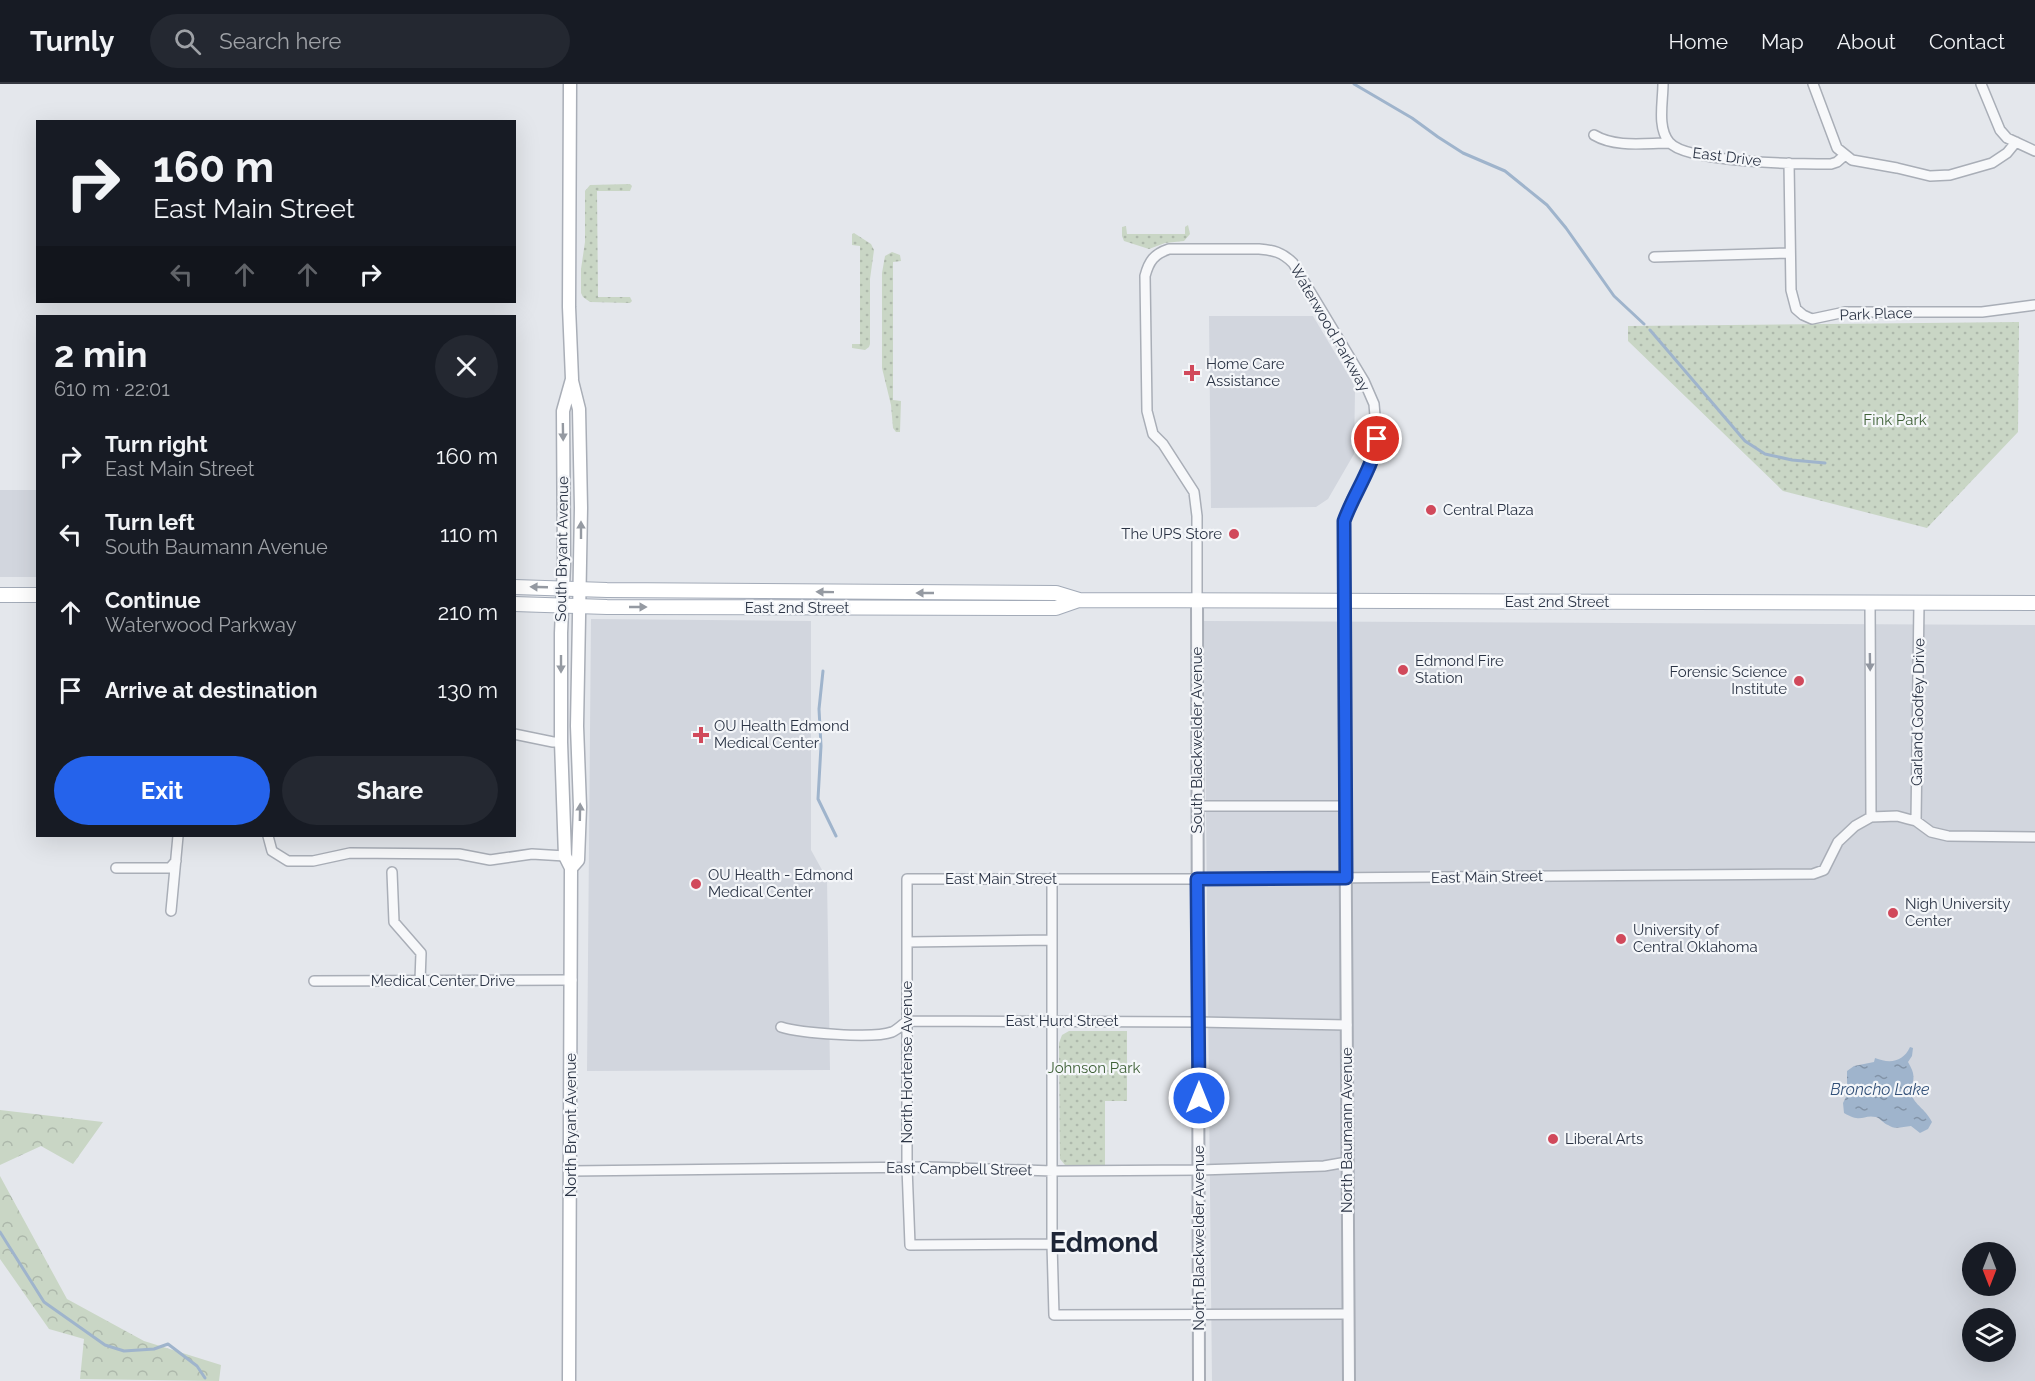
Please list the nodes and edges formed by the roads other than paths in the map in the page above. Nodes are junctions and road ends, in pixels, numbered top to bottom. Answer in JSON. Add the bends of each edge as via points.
{"nodes":[{"id":1,"x":570,"y":84,"type":"edge"},
{"id":2,"x":1663,"y":84,"type":"edge"},
{"id":3,"x":1813,"y":84,"type":"edge"},
{"id":4,"x":1981,"y":84,"type":"edge"},
{"id":5,"x":1594,"y":135,"type":"dead end"},
{"id":6,"x":2016,"y":142,"type":"junction"},
{"id":7,"x":1670,"y":143,"type":"junction"},
{"id":8,"x":2035,"y":151,"type":"edge"},
{"id":9,"x":1845,"y":155,"type":"junction"},
{"id":10,"x":1789,"y":163,"type":"junction"},
{"id":11,"x":1790,"y":253,"type":"junction"},
{"id":12,"x":1654,"y":257,"type":"dead end"},
{"id":13,"x":2035,"y":306,"type":"edge"},
{"id":14,"x":572,"y":379,"type":"junction"},
{"id":15,"x":516,"y":587,"type":"edge"},
{"id":16,"x":563,"y":588,"type":"junction"},
{"id":17,"x":580,"y":589,"type":"junction"},
{"id":18,"x":780,"y":591,"type":"junction"},
{"id":19,"x":1013,"y":593,"type":"junction"},
{"id":20,"x":0,"y":595,"type":"edge"},
{"id":21,"x":36,"y":596,"type":"edge"},
{"id":22,"x":1079,"y":600,"type":"junction"},
{"id":23,"x":1197,"y":601,"type":"junction"},
{"id":24,"x":1344,"y":602,"type":"junction"},
{"id":25,"x":1869,"y":603,"type":"junction"},
{"id":26,"x":1919,"y":603,"type":"junction"},
{"id":27,"x":2035,"y":603,"type":"edge"},
{"id":28,"x":516,"y":604,"type":"edge"},
{"id":29,"x":562,"y":605,"type":"junction"},
{"id":30,"x":579,"y":606,"type":"junction"},
{"id":31,"x":758,"y":608,"type":"junction"},
{"id":32,"x":964,"y":608,"type":"junction"},
{"id":33,"x":516,"y":734,"type":"edge"},
{"id":34,"x":561,"y":742,"type":"junction"},
{"id":35,"x":1197,"y":806,"type":"junction"},
{"id":36,"x":1346,"y":806,"type":"junction"},
{"id":37,"x":1871,"y":817,"type":"junction"},
{"id":38,"x":1916,"y":821,"type":"junction"},
{"id":39,"x":178,"y":837,"type":"edge"},
{"id":40,"x":268,"y":837,"type":"edge"},
{"id":41,"x":2035,"y":837,"type":"edge"},
{"id":42,"x":565,"y":856,"type":"junction"},
{"id":43,"x":176,"y":861,"type":"junction"},
{"id":44,"x":116,"y":868,"type":"dead end"},
{"id":45,"x":571,"y":868,"type":"junction"},
{"id":46,"x":392,"y":872,"type":"dead end"},
{"id":47,"x":1052,"y":878,"type":"junction"},
{"id":48,"x":1346,"y":878,"type":"junction"},
{"id":49,"x":907,"y":879,"type":"joint"},
{"id":50,"x":1197,"y":879,"type":"junction"},
{"id":51,"x":171,"y":911,"type":"dead end"},
{"id":52,"x":1052,"y":940,"type":"junction"},
{"id":53,"x":907,"y":942,"type":"junction"},
{"id":54,"x":572,"y":980,"type":"junction"},
{"id":55,"x":314,"y":981,"type":"dead end"},
{"id":56,"x":420,"y":981,"type":"junction"},
{"id":57,"x":907,"y":1021,"type":"junction"},
{"id":58,"x":1052,"y":1021,"type":"junction"},
{"id":59,"x":1199,"y":1022,"type":"junction"},
{"id":60,"x":1347,"y":1025,"type":"junction"},
{"id":61,"x":781,"y":1027,"type":"dead end"},
{"id":62,"x":1347,"y":1162,"type":"junction"},
{"id":63,"x":907,"y":1167,"type":"junction"},
{"id":64,"x":1199,"y":1170,"type":"junction"},
{"id":65,"x":571,"y":1171,"type":"junction"},
{"id":66,"x":1053,"y":1171,"type":"junction"},
{"id":67,"x":1052,"y":1244,"type":"junction"},
{"id":68,"x":1348,"y":1314,"type":"junction"},
{"id":69,"x":1199,"y":1316,"type":"junction"},
{"id":70,"x":569,"y":1381,"type":"edge"},
{"id":71,"x":1199,"y":1381,"type":"edge"},
{"id":72,"x":1349,"y":1381,"type":"edge"}],
"edges":[{"from":1,"to":14,"type":"main road","name":"South Bryant Avenue"},
{"from":2,"to":7,"type":"street","via":[[1663,133]]},
{"from":3,"to":9,"type":"street","via":[[1837,148]]},
{"from":4,"to":6,"type":"street","via":[[2000,130]]},
{"from":5,"to":7,"type":"street","via":[[1616,143]]},
{"from":6,"to":8,"type":"street"},
{"from":6,"to":9,"type":"street","via":[[1992,163],[1950,175],[1930,176],[1852,160]]},
{"from":7,"to":10,"type":"street","name":"East Drive","via":[[1678,150],[1694,153]]},
{"from":9,"to":10,"type":"street","name":"East Drive","via":[[1831,164]]},
{"from":10,"to":11,"type":"street","name":"Park Place"},
{"from":11,"to":12,"type":"street"},
{"from":11,"to":13,"type":"street","name":"Park Place","via":[[1793,301],[1796,309],[1812,319],[1845,312],[1982,312]]},
{"from":14,"to":16,"type":"main road","name":"South Bryant Avenue","one_way":true,"via":[[563,411]]},
{"from":17,"to":14,"type":"main road","one_way":true,"via":[[580,430]]},
{"from":16,"to":15,"type":"main road","name":"East 2nd Street","one_way":true},
{"from":16,"to":17,"type":"main road","name":"East 2nd Street"},
{"from":16,"to":29,"type":"main road","name":"South Bryant Avenue"},
{"from":17,"to":18,"type":"main road","name":"East 2nd Street"},
{"from":17,"to":30,"type":"main road"},
{"from":19,"to":18,"type":"main road","name":"East 2nd Street","one_way":true},
{"from":18,"to":31,"type":"main road"},
{"from":19,"to":22,"type":"main road","name":"East 2nd Street","via":[[1056,593]]},
{"from":19,"to":32,"type":"main road","via":[[996,600],[970,602]]},
{"from":20,"to":21,"type":"main road"},
{"from":22,"to":23,"type":"main road","name":"East 2nd Street"},
{"from":22,"to":32,"type":"main road","name":"East 2nd Street","via":[[1056,608]]},
{"from":23,"to":24,"type":"main road","name":"East 2nd Street"},
{"from":23,"to":24,"type":"street","name":"Waterwood Parkway","via":[[1194,492],[1153,434],[1147,411],[1145,276],[1151,260],[1169,249],[1259,249],[1286,255],[1364,381],[1374,404],[1377,439],[1371,466],[1344,521]]},
{"from":23,"to":35,"type":"street","name":"South Blackwelder Avenue"},
{"from":24,"to":25,"type":"main road","name":"East 2nd Street"},
{"from":24,"to":36,"type":"street","name":"North Baumann Avenue"},
{"from":25,"to":26,"type":"main road","name":"East 2nd Street"},
{"from":25,"to":37,"type":"street","one_way":true},
{"from":26,"to":27,"type":"main road","name":"East 2nd Street"},
{"from":26,"to":38,"type":"street","name":"Garland Godfey Drive"},
{"from":28,"to":29,"type":"main road","name":"East 2nd Street"},
{"from":29,"to":30,"type":"main road","name":"East 2nd Street"},
{"from":29,"to":34,"type":"main road","name":"South Bryant Avenue","one_way":true},
{"from":30,"to":31,"type":"main road","name":"East 2nd Street","one_way":true},
{"from":45,"to":30,"type":"main road","one_way":true,"via":[[578,860],[580,807]]},
{"from":31,"to":32,"type":"main road","name":"East 2nd Street"},
{"from":33,"to":34,"type":"street"},
{"from":34,"to":42,"type":"main road","name":"South Bryant Avenue"},
{"from":35,"to":36,"type":"street"},
{"from":35,"to":50,"type":"street","name":"South Blackwelder Avenue"},
{"from":36,"to":48,"type":"street","name":"North Baumann Avenue"},
{"from":37,"to":38,"type":"street","via":[[1897,816]]},
{"from":37,"to":48,"type":"street","name":"East Main Street","via":[[1844,835],[1833,848],[1824,870],[1813,874]]},
{"from":38,"to":41,"type":"street","via":[[1931,832],[1948,836]]},
{"from":39,"to":43,"type":"street"},
{"from":40,"to":42,"type":"street","via":[[272,851],[288,861],[313,861],[351,853],[459,854],[490,860],[532,854]]},
{"from":42,"to":45,"type":"main road","name":"South Bryant Avenue"},
{"from":43,"to":44,"type":"street","via":[[170,868]]},
{"from":43,"to":51,"type":"street"},
{"from":45,"to":54,"type":"main road","name":"North Bryant Avenue"},
{"from":46,"to":56,"type":"street","via":[[394,922],[421,954]]},
{"from":47,"to":49,"type":"street","name":"East Main Street"},
{"from":47,"to":50,"type":"street","name":"East Main Street"},
{"from":47,"to":52,"type":"street"},
{"from":48,"to":50,"type":"street","name":"East Main Street"},
{"from":48,"to":60,"type":"street","name":"North Baumann Avenue"},
{"from":49,"to":53,"type":"street","name":"North Hortense Avenue"},
{"from":50,"to":59,"type":"street","name":"North Blackwelder Avenue"},
{"from":52,"to":53,"type":"street"},
{"from":52,"to":58,"type":"street"},
{"from":53,"to":57,"type":"street","name":"North Hortense Avenue"},
{"from":54,"to":56,"type":"street","name":"Medical Center Drive"},
{"from":54,"to":65,"type":"main road","name":"North Bryant Avenue"},
{"from":55,"to":56,"type":"street","name":"Medical Center Drive"},
{"from":57,"to":58,"type":"street","name":"East Hurd Street"},
{"from":57,"to":61,"type":"street","name":"East Hurd Street","via":[[893,1032],[868,1034],[834,1035]]},
{"from":57,"to":63,"type":"street","name":"North Hortense Avenue"},
{"from":58,"to":59,"type":"street","name":"East Hurd Street"},
{"from":58,"to":66,"type":"street"},
{"from":59,"to":60,"type":"street","name":"East Hurd Street"},
{"from":59,"to":64,"type":"street","name":"North Blackwelder Avenue"},
{"from":60,"to":62,"type":"street","name":"North Baumann Avenue"},
{"from":62,"to":64,"type":"street","name":"East Campbell Street"},
{"from":62,"to":68,"type":"street","name":"North Baumann Avenue"},
{"from":63,"to":65,"type":"street","name":"East Campbell Street"},
{"from":63,"to":66,"type":"street","name":"East Campbell Street"},
{"from":63,"to":67,"type":"street","name":"North Hortense Avenue","via":[[910,1245]]},
{"from":64,"to":66,"type":"street","name":"East Campbell Street"},
{"from":64,"to":69,"type":"street","name":"North Blackwelder Avenue"},
{"from":65,"to":70,"type":"main road","name":"North Bryant Avenue"},
{"from":66,"to":67,"type":"street"},
{"from":67,"to":69,"type":"street","via":[[1054,1315]]},
{"from":68,"to":69,"type":"street"},
{"from":68,"to":72,"type":"street","name":"North Baumann Avenue"},
{"from":69,"to":71,"type":"street","name":"North Blackwelder Avenue"}]}
